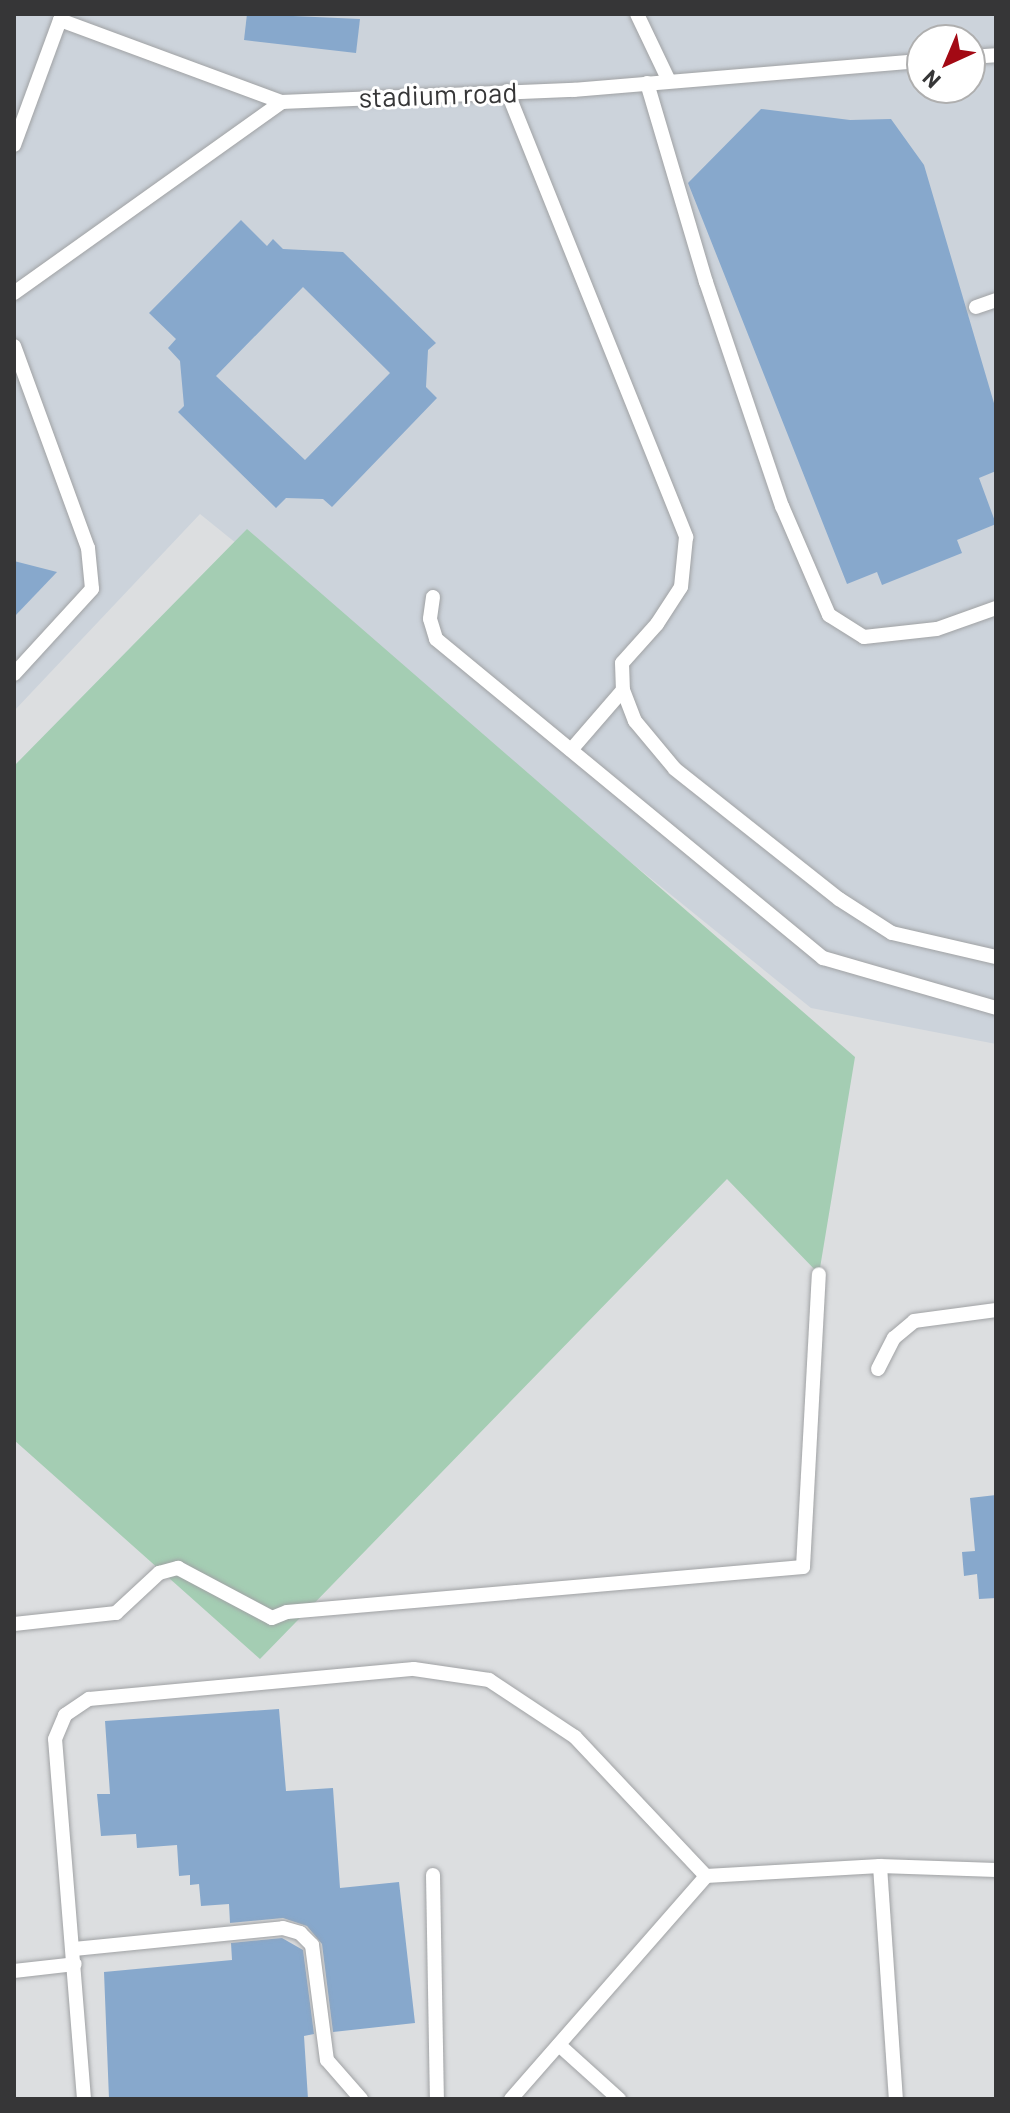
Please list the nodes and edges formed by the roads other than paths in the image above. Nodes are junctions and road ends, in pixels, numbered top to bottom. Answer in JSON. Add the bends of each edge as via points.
{"nodes":[{"id":1,"x":637,"y":14,"type":"edge"},
{"id":2,"x":60,"y":17,"type":"edge"},
{"id":3,"x":906,"y":62,"type":"edge"},
{"id":4,"x":669,"y":81,"type":"junction"},
{"id":5,"x":647,"y":83,"type":"junction"},
{"id":6,"x":507,"y":91,"type":"junction"},
{"id":7,"x":282,"y":102,"type":"junction"},
{"id":8,"x":14,"y":145,"type":"edge"},
{"id":9,"x":14,"y":293,"type":"edge"},
{"id":10,"x":996,"y":300,"type":"edge"},
{"id":11,"x":976,"y":307,"type":"dead end"},
{"id":12,"x":14,"y":346,"type":"edge"},
{"id":13,"x":433,"y":597,"type":"dead end"},
{"id":14,"x":996,"y":608,"type":"edge"},
{"id":15,"x":14,"y":674,"type":"edge"},
{"id":16,"x":623,"y":690,"type":"junction"},
{"id":17,"x":571,"y":750,"type":"junction"},
{"id":18,"x":996,"y":957,"type":"edge"},
{"id":19,"x":996,"y":1008,"type":"edge"},
{"id":20,"x":819,"y":1274,"type":"dead end"},
{"id":21,"x":996,"y":1310,"type":"edge"},
{"id":22,"x":878,"y":1369,"type":"dead end"},
{"id":23,"x":14,"y":1624,"type":"edge"},
{"id":24,"x":880,"y":1866,"type":"junction"},
{"id":25,"x":996,"y":1870,"type":"edge"},
{"id":26,"x":433,"y":1875,"type":"dead end"},
{"id":27,"x":706,"y":1876,"type":"junction"},
{"id":28,"x":74,"y":1956,"type":"junction"},
{"id":29,"x":14,"y":1971,"type":"edge"},
{"id":30,"x":559,"y":2045,"type":"junction"},
{"id":31,"x":84,"y":2099,"type":"edge"},
{"id":32,"x":361,"y":2099,"type":"edge"},
{"id":33,"x":437,"y":2099,"type":"edge"},
{"id":34,"x":511,"y":2099,"type":"edge"},
{"id":35,"x":619,"y":2099,"type":"edge"},
{"id":36,"x":896,"y":2099,"type":"edge"}],
"edges":[{"from":1,"to":4,"type":"lane"},
{"from":2,"to":7,"type":"lane"},
{"from":2,"to":8,"type":"lane"},
{"from":3,"to":4,"type":"lane","name":"stadium road"},
{"from":4,"to":5,"type":"lane","name":"stadium road"},
{"from":5,"to":6,"type":"lane","name":"stadium road"},
{"from":5,"to":14,"type":"lane","via":[[752,416],[829,615],[864,637],[937,629]]},
{"from":6,"to":7,"type":"lane","name":"stadium road"},
{"from":6,"to":16,"type":"lane","via":[[686,537],[681,587],[622,663]]},
{"from":7,"to":9,"type":"lane"},
{"from":10,"to":11,"type":"lane"},
{"from":12,"to":15,"type":"lane","via":[[88,548],[92,589]]},
{"from":13,"to":17,"type":"lane","via":[[430,619],[436,639]]},
{"from":16,"to":17,"type":"lane"},
{"from":16,"to":18,"type":"lane","via":[[635,721],[675,769],[839,899],[892,933]]},
{"from":17,"to":19,"type":"lane","via":[[823,958]]},
{"from":20,"to":23,"type":"lane","via":[[803,1567],[287,1612],[272,1618],[178,1568],[159,1573],[116,1613]]},
{"from":21,"to":22,"type":"lane","via":[[914,1321],[894,1338]]},
{"from":24,"to":25,"type":"lane"},
{"from":24,"to":27,"type":"lane"},
{"from":24,"to":36,"type":"lane"},
{"from":26,"to":33,"type":"lane"},
{"from":27,"to":28,"type":"lane","via":[[575,1737],[489,1680],[414,1669],[89,1699],[65,1715],[55,1739]]},
{"from":27,"to":30,"type":"lane"},
{"from":28,"to":29,"type":"lane"},
{"from":28,"to":31,"type":"lane"},
{"from":28,"to":32,"type":"lane","via":[[283,1928],[300,1933],[312,1945],[327,2060]]},
{"from":30,"to":34,"type":"lane"},
{"from":30,"to":35,"type":"lane"}]}
